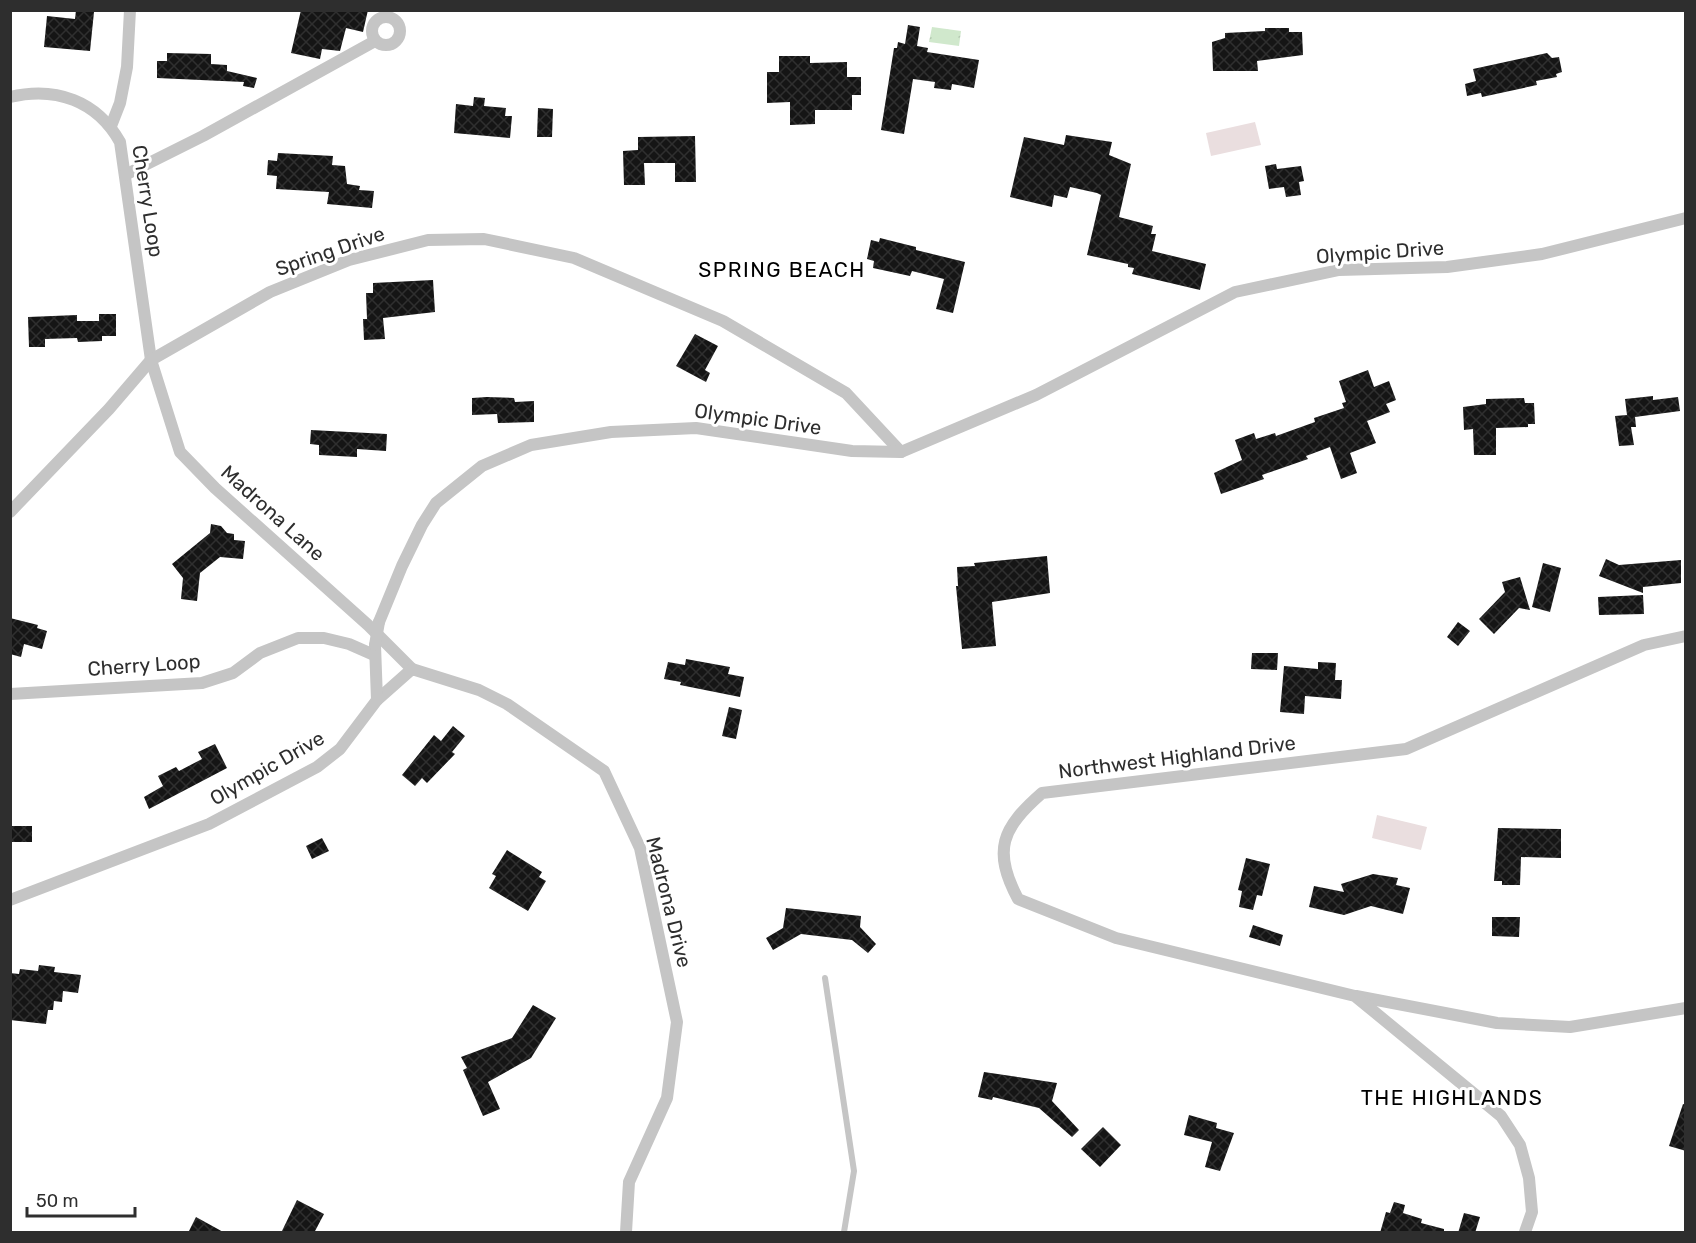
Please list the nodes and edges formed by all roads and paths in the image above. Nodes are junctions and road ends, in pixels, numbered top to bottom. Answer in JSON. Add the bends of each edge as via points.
{"nodes":[{"id":1,"x":130,"y":10,"type":"edge"},
{"id":2,"x":375,"y":41,"type":"dead end"},
{"id":3,"x":10,"y":96,"type":"edge"},
{"id":4,"x":111,"y":126,"type":"junction"},
{"id":5,"x":125,"y":175,"type":"junction"},
{"id":6,"x":1686,"y":218,"type":"edge"},
{"id":7,"x":151,"y":360,"type":"junction"},
{"id":8,"x":902,"y":452,"type":"junction"},
{"id":9,"x":10,"y":512,"type":"edge"},
{"id":10,"x":1686,"y":636,"type":"edge"},
{"id":11,"x":374,"y":650,"type":"junction"},
{"id":12,"x":412,"y":669,"type":"junction"},
{"id":13,"x":10,"y":694,"type":"edge"},
{"id":14,"x":377,"y":700,"type":"junction"},
{"id":15,"x":10,"y":900,"type":"edge"},
{"id":16,"x":825,"y":978,"type":"dead end"},
{"id":17,"x":1355,"y":996,"type":"junction"},
{"id":18,"x":1686,"y":1008,"type":"edge"},
{"id":19,"x":626,"y":1233,"type":"edge"},
{"id":20,"x":844,"y":1233,"type":"edge"},
{"id":21,"x":1525,"y":1233,"type":"edge"}],
"edges":[{"from":1,"to":4,"type":"street","via":[[127,68]]},
{"from":2,"to":5,"type":"street"},
{"from":3,"to":4,"type":"street","name":"Cherry Loop","via":[[33,92],[58,94],[99,113]]},
{"from":4,"to":5,"type":"street","name":"Cherry Loop","via":[[120,142]]},
{"from":5,"to":7,"type":"street","name":"Cherry Loop"},
{"from":6,"to":8,"type":"street","name":"Olympic Drive","via":[[1542,255],[1447,267],[1339,270],[1235,292],[1047,390]]},
{"from":7,"to":8,"type":"street","name":"Spring Drive","via":[[270,292],[349,260],[428,240],[484,239],[574,258],[723,321],[846,393]]},
{"from":7,"to":9,"type":"street","name":"Spring Drive","via":[[110,410]]},
{"from":7,"to":12,"type":"street","name":"Madrona Lane","via":[[180,452]]},
{"from":8,"to":11,"type":"street","name":"Olympic Drive","bridge":true,"via":[[852,451],[696,428],[611,432],[531,444],[482,466],[436,503],[402,566],[379,622]]},
{"from":10,"to":17,"type":"street","name":"Northwest Highland Drive","via":[[1644,645],[1406,749],[1042,792],[1018,815],[1004,841],[1005,874],[1018,899],[1116,938]]},
{"from":11,"to":13,"type":"street","name":"Cherry Loop","via":[[324,638],[298,638],[260,653],[233,673],[202,683]]},
{"from":11,"to":14,"type":"street","name":"Olympic Drive"},
{"from":12,"to":14,"type":"street"},
{"from":12,"to":19,"type":"street","name":"Madrona Drive","via":[[479,690],[507,704],[604,771],[640,848],[677,1022],[667,1098],[629,1182]]},
{"from":14,"to":15,"type":"street","name":"Olympic Drive","via":[[340,749],[317,767],[209,824]]},
{"from":16,"to":20,"type":"lane","via":[[854,1171]]},
{"from":17,"to":18,"type":"street","via":[[1497,1023],[1570,1027]]},
{"from":17,"to":21,"type":"street","name":"Northwest Highland Drive","via":[[1501,1116],[1520,1145],[1529,1178],[1532,1212]]}]}
